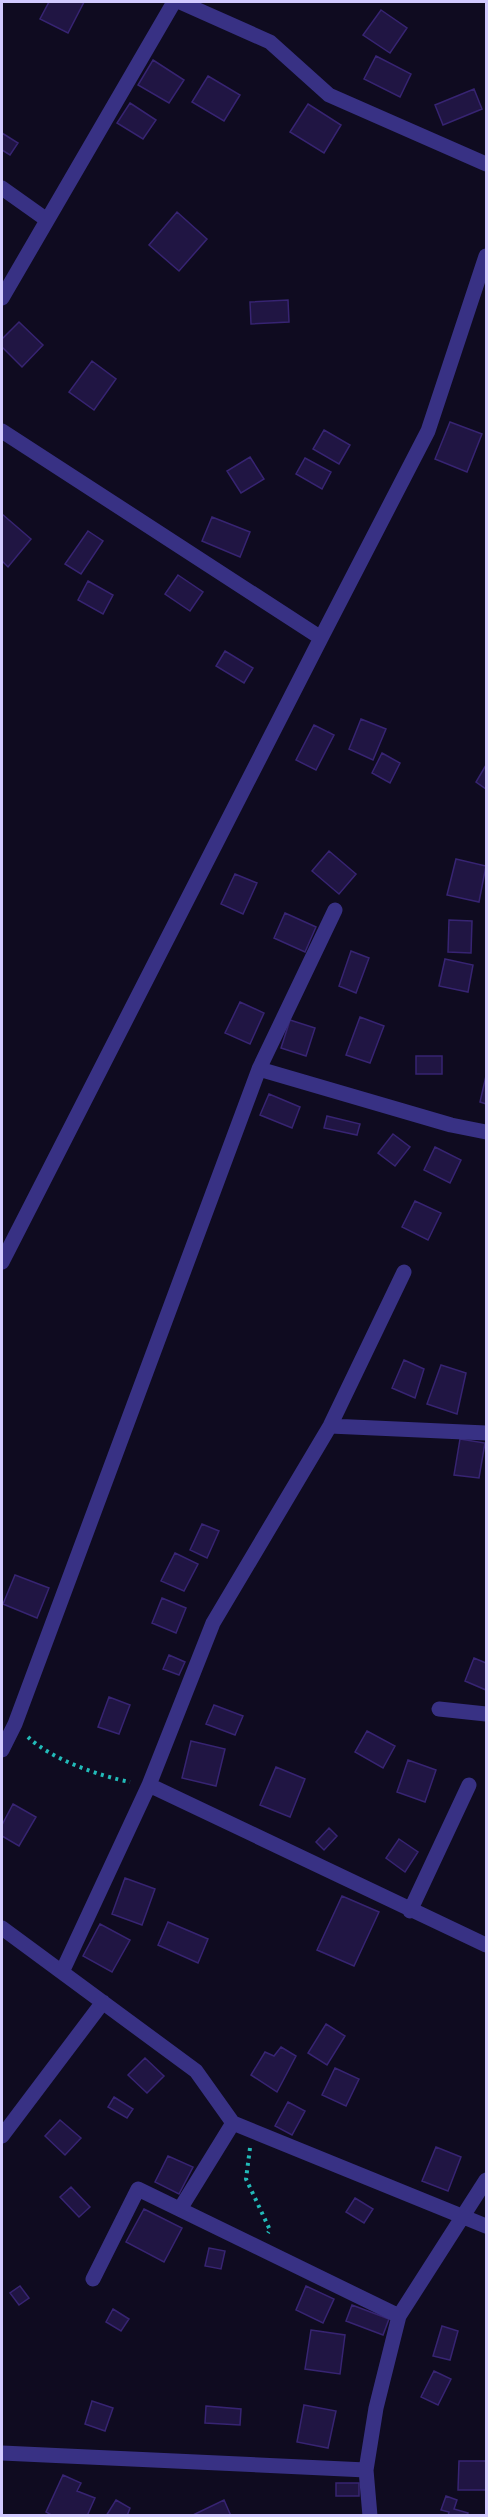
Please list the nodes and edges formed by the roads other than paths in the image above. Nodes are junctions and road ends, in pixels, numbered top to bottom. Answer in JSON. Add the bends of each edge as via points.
{"nodes":[{"id":1,"x":174,"y":2,"type":"edge"},
{"id":2,"x":180,"y":2,"type":"edge"},
{"id":3,"x":486,"y":164,"type":"edge"},
{"id":4,"x":2,"y":188,"type":"edge"},
{"id":5,"x":47,"y":220,"type":"junction"},
{"id":6,"x":486,"y":256,"type":"edge"},
{"id":7,"x":2,"y":298,"type":"edge"},
{"id":8,"x":2,"y":431,"type":"edge"},
{"id":9,"x":321,"y":639,"type":"junction"},
{"id":10,"x":335,"y":909,"type":"dead end"},
{"id":11,"x":259,"y":1068,"type":"junction"},
{"id":12,"x":486,"y":1132,"type":"edge"},
{"id":13,"x":2,"y":1262,"type":"edge"},
{"id":14,"x":404,"y":1272,"type":"dead end"},
{"id":15,"x":330,"y":1426,"type":"junction"},
{"id":16,"x":486,"y":1433,"type":"edge"},
{"id":17,"x":439,"y":1709,"type":"dead end"},
{"id":18,"x":486,"y":1714,"type":"edge"},
{"id":19,"x":2,"y":1750,"type":"edge"},
{"id":20,"x":149,"y":1785,"type":"junction"},
{"id":21,"x":469,"y":1785,"type":"dead end"},
{"id":22,"x":410,"y":1911,"type":"junction"},
{"id":23,"x":2,"y":1928,"type":"edge"},
{"id":24,"x":486,"y":1945,"type":"edge"},
{"id":25,"x":62,"y":1972,"type":"junction"},
{"id":26,"x":103,"y":2002,"type":"junction"},
{"id":27,"x":238,"y":2125,"type":"junction"},
{"id":28,"x":2,"y":2136,"type":"edge"},
{"id":29,"x":486,"y":2180,"type":"edge"},
{"id":30,"x":180,"y":2210,"type":"junction"},
{"id":31,"x":464,"y":2217,"type":"junction"},
{"id":32,"x":486,"y":2226,"type":"edge"},
{"id":33,"x":93,"y":2279,"type":"dead end"},
{"id":34,"x":399,"y":2316,"type":"junction"},
{"id":35,"x":2,"y":2453,"type":"edge"},
{"id":36,"x":366,"y":2470,"type":"junction"},
{"id":37,"x":370,"y":2516,"type":"edge"}],
"edges":[{"from":1,"to":5,"type":"street"},
{"from":2,"to":3,"type":"street","via":[[270,42],[329,95]]},
{"from":4,"to":5,"type":"street"},
{"from":5,"to":7,"type":"street"},
{"from":6,"to":9,"type":"street","via":[[428,431]]},
{"from":8,"to":9,"type":"street"},
{"from":9,"to":13,"type":"street"},
{"from":10,"to":11,"type":"street"},
{"from":11,"to":12,"type":"street"},
{"from":11,"to":19,"type":"street"},
{"from":14,"to":15,"type":"street"},
{"from":15,"to":16,"type":"street"},
{"from":15,"to":20,"type":"street","via":[[213,1623]]},
{"from":17,"to":18,"type":"street"},
{"from":20,"to":22,"type":"street"},
{"from":20,"to":25,"type":"street"},
{"from":21,"to":22,"type":"street"},
{"from":22,"to":24,"type":"street"},
{"from":23,"to":25,"type":"street"},
{"from":25,"to":26,"type":"street"},
{"from":26,"to":27,"type":"street","via":[[196,2071]]},
{"from":26,"to":28,"type":"street"},
{"from":27,"to":30,"type":"street"},
{"from":27,"to":31,"type":"street"},
{"from":29,"to":31,"type":"street"},
{"from":30,"to":33,"type":"street","via":[[138,2189]]},
{"from":30,"to":34,"type":"street"},
{"from":31,"to":32,"type":"street"},
{"from":31,"to":34,"type":"street"},
{"from":34,"to":36,"type":"street","via":[[376,2408]]},
{"from":35,"to":36,"type":"street"},
{"from":36,"to":37,"type":"street"}]}
